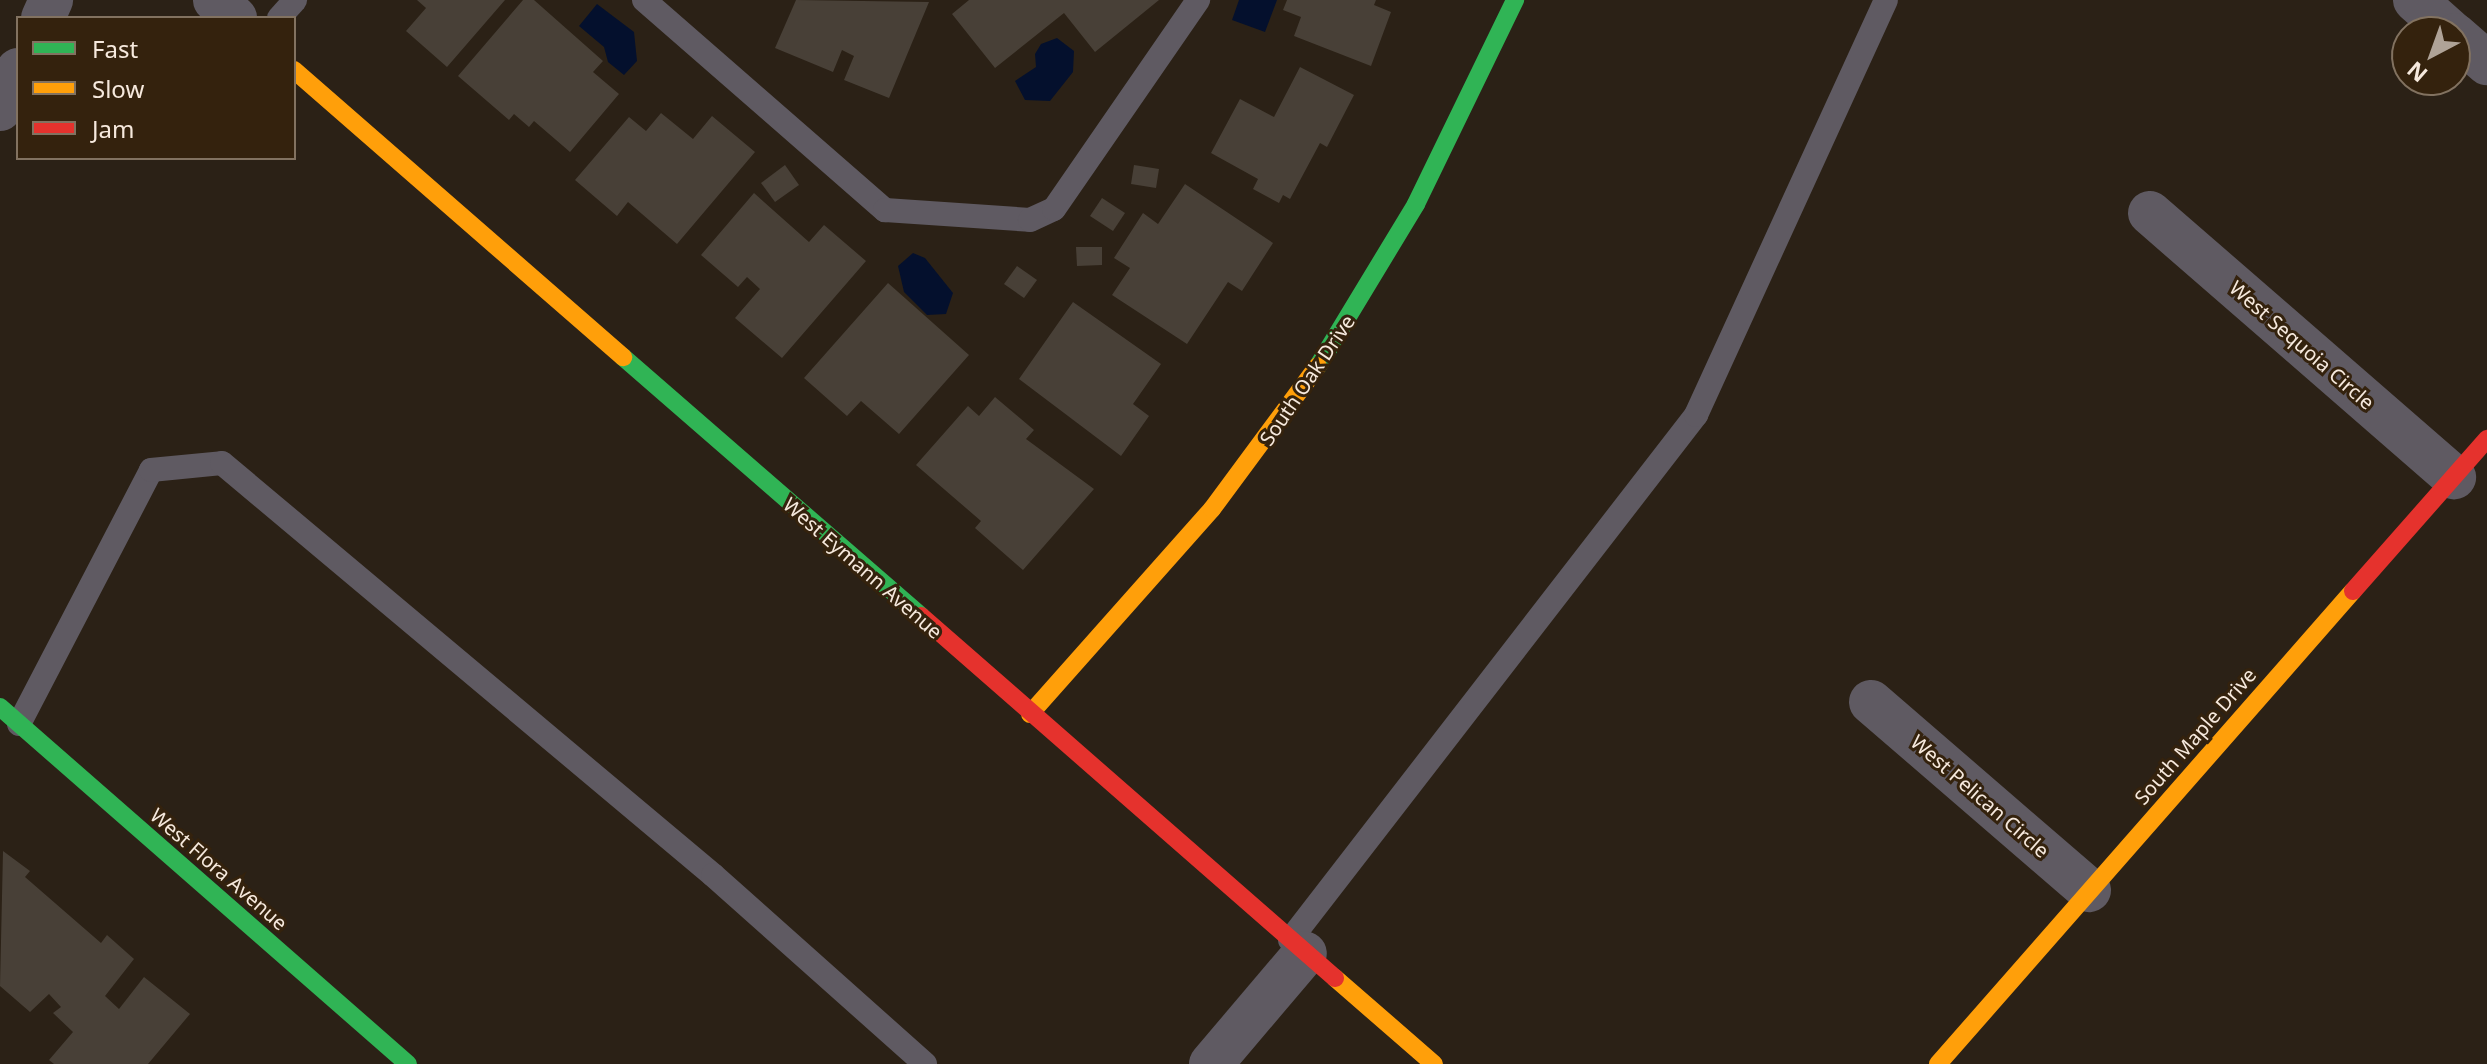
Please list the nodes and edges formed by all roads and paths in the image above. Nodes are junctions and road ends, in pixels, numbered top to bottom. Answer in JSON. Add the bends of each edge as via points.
{"nodes":[{"id":1,"x":215,"y":0,"type":"edge"},
{"id":2,"x":295,"y":0,"type":"edge"},
{"id":3,"x":644,"y":0,"type":"edge"},
{"id":4,"x":1198,"y":0,"type":"edge"},
{"id":5,"x":1515,"y":0,"type":"edge"},
{"id":6,"x":1886,"y":0,"type":"edge"},
{"id":7,"x":2415,"y":0,"type":"edge"},
{"id":8,"x":233,"y":16,"type":"edge"},
{"id":9,"x":281,"y":16,"type":"edge"},
{"id":10,"x":2433,"y":16,"type":"edge"},
{"id":11,"x":2471,"y":49,"type":"edge"},
{"id":12,"x":2487,"y":63,"type":"edge"},
{"id":13,"x":296,"y":72,"type":"edge"},
{"id":14,"x":16,"y":74,"type":"edge"},
{"id":15,"x":0,"y":109,"type":"edge"},
{"id":16,"x":2150,"y":213,"type":"dead end"},
{"id":17,"x":2487,"y":439,"type":"edge"},
{"id":18,"x":2454,"y":477,"type":"junction"},
{"id":19,"x":1871,"y":702,"type":"dead end"},
{"id":20,"x":0,"y":707,"type":"edge"},
{"id":21,"x":1030,"y":714,"type":"junction"},
{"id":22,"x":19,"y":724,"type":"junction"},
{"id":23,"x":2089,"y":890,"type":"junction"},
{"id":24,"x":1298,"y":946,"type":"junction"},
{"id":25,"x":408,"y":1064,"type":"edge"},
{"id":26,"x":925,"y":1064,"type":"edge"},
{"id":27,"x":1211,"y":1064,"type":"edge"},
{"id":28,"x":1434,"y":1064,"type":"edge"},
{"id":29,"x":1938,"y":1064,"type":"edge"}],
"edges":[{"from":1,"to":8,"type":"street"},
{"from":2,"to":9,"type":"lane"},
{"from":3,"to":4,"type":"lane","via":[[885,210],[1030,220],[1054,209]]},
{"from":5,"to":21,"type":"street","name":"South Oak Drive","via":[[1416,204],[1327,355],[1212,509]]},
{"from":6,"to":24,"type":"lane","via":[[1696,415]]},
{"from":7,"to":10,"type":"street"},
{"from":11,"to":12,"type":"street"},
{"from":13,"to":21,"type":"street","name":"West Eymann Avenue"},
{"from":14,"to":15,"type":"street"},
{"from":16,"to":18,"type":"street","name":"West Sequoia Circle"},
{"from":17,"to":18,"type":"street","name":"South Maple Drive"},
{"from":18,"to":23,"type":"street","name":"South Maple Drive"},
{"from":19,"to":23,"type":"street","name":"West Pelican Circle"},
{"from":20,"to":22,"type":"street","name":"West Flora Avenue"},
{"from":21,"to":24,"type":"street","name":"West Eymann Avenue"},
{"from":22,"to":25,"type":"street","name":"West Flora Avenue"},
{"from":22,"to":26,"type":"lane","via":[[151,470],[222,463],[713,875]]},
{"from":23,"to":29,"type":"street","name":"South Maple Drive"},
{"from":24,"to":27,"type":"street"},
{"from":24,"to":28,"type":"street","name":"West Eymann Avenue"}]}
